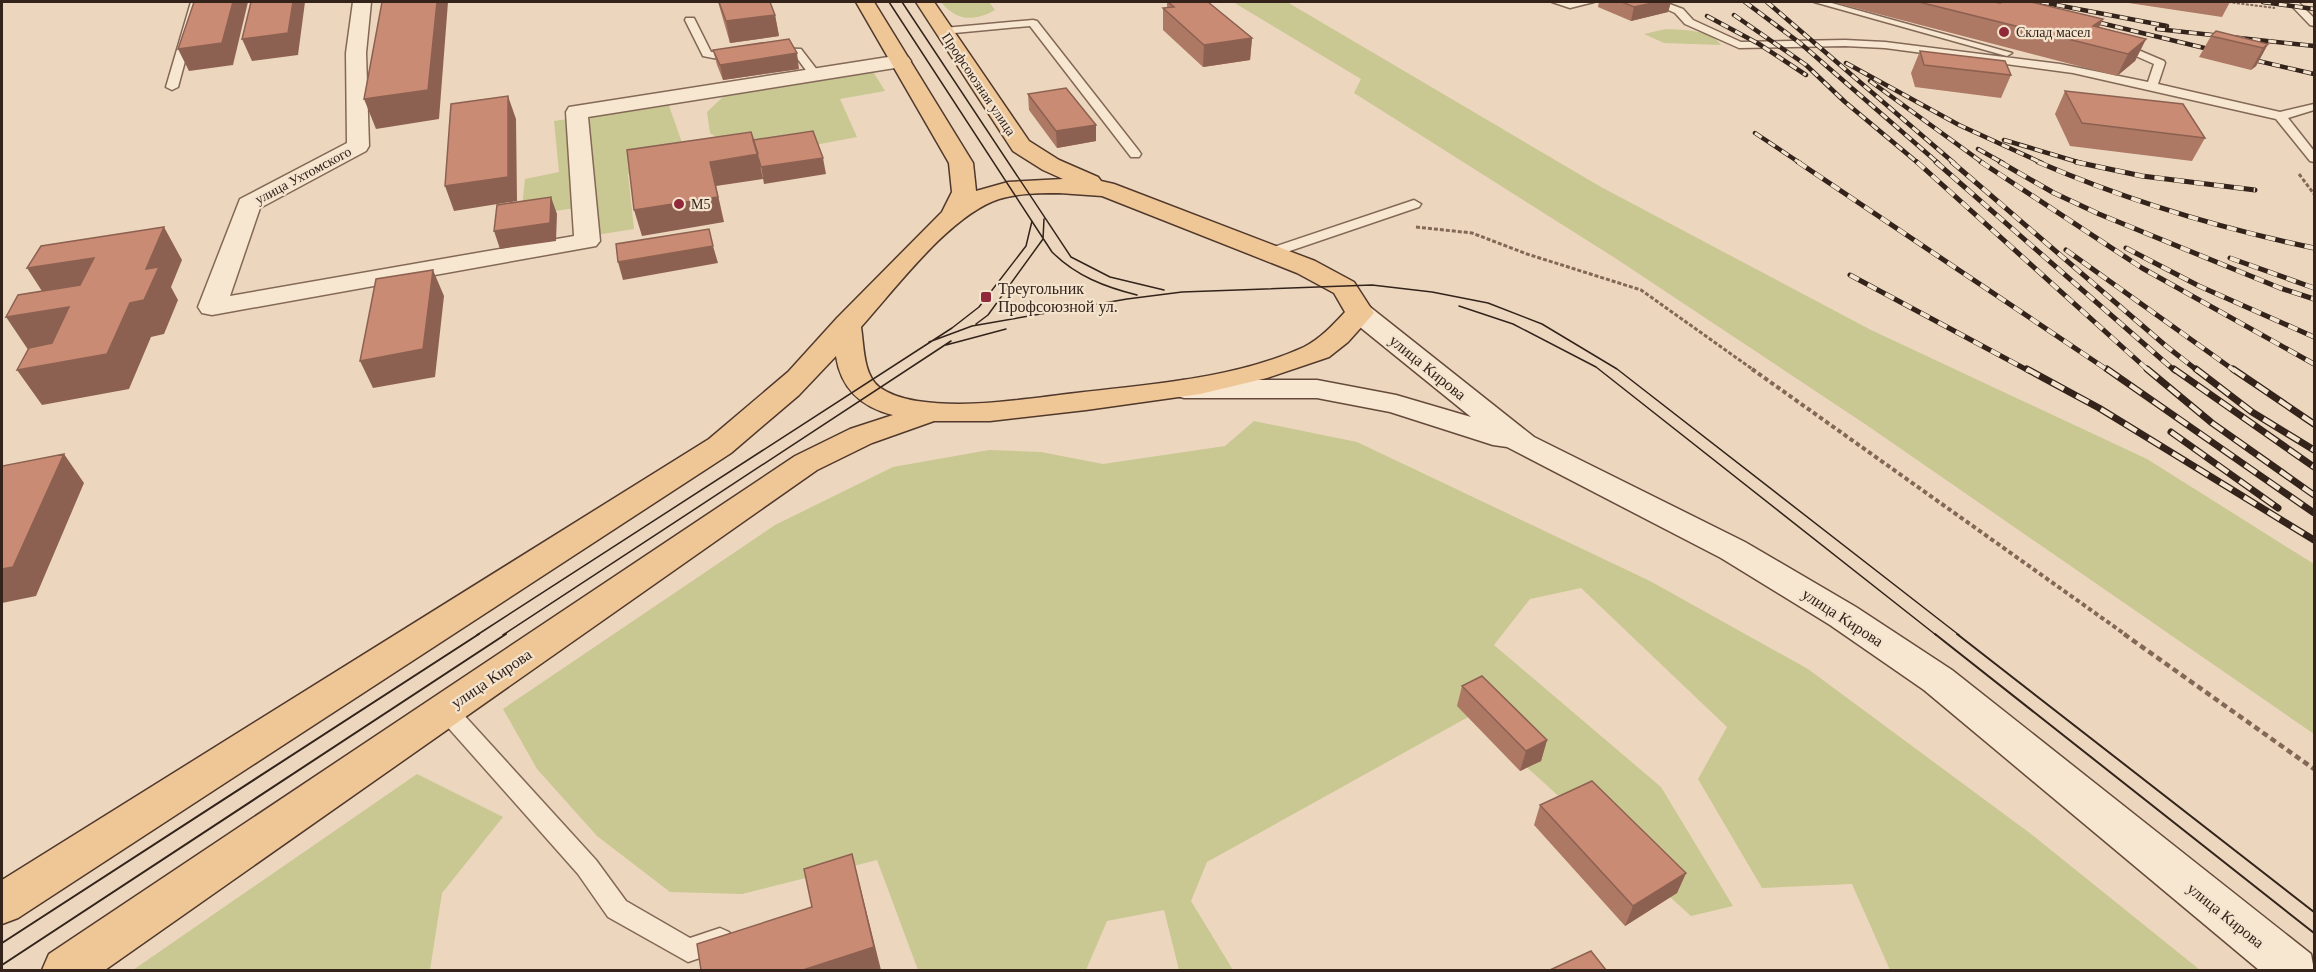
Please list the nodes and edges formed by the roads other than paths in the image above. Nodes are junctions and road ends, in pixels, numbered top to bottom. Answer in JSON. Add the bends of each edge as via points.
{"nodes":[{"id":1,"x":196,"y":2,"type":"edge"},
{"id":2,"x":362,"y":2,"type":"edge"},
{"id":3,"x":865,"y":2,"type":"edge"},
{"id":4,"x":925,"y":2,"type":"edge"},
{"id":5,"x":1557,"y":2,"type":"edge"},
{"id":6,"x":1589,"y":2,"type":"edge"},
{"id":7,"x":1656,"y":2,"type":"edge"},
{"id":8,"x":1820,"y":2,"type":"edge"},
{"id":9,"x":2294,"y":2,"type":"edge"},
{"id":10,"x":690,"y":20,"type":"dead end"},
{"id":11,"x":2314,"y":23,"type":"edge"},
{"id":12,"x":944,"y":31,"type":"junction"},
{"id":13,"x":2108,"y":40,"type":"edge"},
{"id":14,"x":901,"y":62,"type":"junction"},
{"id":15,"x":2071,"y":70,"type":"junction"},
{"id":16,"x":815,"y":75,"type":"junction"},
{"id":17,"x":2152,"y":86,"type":"junction"},
{"id":18,"x":172,"y":87,"type":"dead end"},
{"id":19,"x":2314,"y":107,"type":"edge"},
{"id":20,"x":2280,"y":116,"type":"junction"},
{"id":21,"x":1135,"y":154,"type":"dead end"},
{"id":22,"x":2314,"y":158,"type":"edge"},
{"id":23,"x":1106,"y":189,"type":"junction"},
{"id":24,"x":1414,"y":204,"type":"dead end"},
{"id":25,"x":954,"y":213,"type":"junction"},
{"id":26,"x":1270,"y":253,"type":"junction"},
{"id":27,"x":1360,"y":313,"type":"junction"},
{"id":28,"x":847,"y":324,"type":"junction"},
{"id":29,"x":1184,"y":388,"type":"junction"},
{"id":30,"x":931,"y":412,"type":"junction"},
{"id":31,"x":1523,"y":444,"type":"junction"},
{"id":32,"x":445,"y":709,"type":"junction"},
{"id":33,"x":2,"y":904,"type":"edge"},
{"id":34,"x":742,"y":933,"type":"edge"},
{"id":35,"x":66,"y":970,"type":"edge"},
{"id":36,"x":2294,"y":970,"type":"edge"}],
"edges":[{"from":1,"to":18,"type":"lane"},
{"from":2,"to":16,"type":"street","name":"улица Ухтомского","via":[[356,53],[358,146],[249,204],[212,306],[587,242],[577,112]]},
{"from":3,"to":14,"type":"main road"},
{"from":4,"to":12,"type":"main road","name":"Профсоюзная улица"},
{"from":5,"to":6,"type":"lane"},
{"from":7,"to":15,"type":"lane","via":[[1735,44],[1886,45]]},
{"from":8,"to":15,"type":"lane"},
{"from":9,"to":11,"type":"lane"},
{"from":10,"to":16,"type":"lane","via":[[707,54],[797,51]]},
{"from":12,"to":21,"type":"lane","via":[[1033,23]]},
{"from":12,"to":23,"type":"main road","name":"Профсоюзная улица","via":[[1021,146],[1051,165]]},
{"from":13,"to":17,"type":"lane","via":[[2160,63]]},
{"from":14,"to":16,"type":"street"},
{"from":14,"to":25,"type":"main road","via":[[961,163],[964,192]]},
{"from":15,"to":17,"type":"lane"},
{"from":17,"to":20,"type":"lane"},
{"from":19,"to":20,"type":"lane"},
{"from":20,"to":22,"type":"lane"},
{"from":23,"to":25,"type":"main road","via":[[1075,185],[1018,189],[982,197]]},
{"from":23,"to":26,"type":"main road"},
{"from":24,"to":26,"type":"lane"},
{"from":25,"to":28,"type":"main road"},
{"from":26,"to":27,"type":"main road","via":[[1344,288]]},
{"from":27,"to":29,"type":"main road","via":[[1314,353]]},
{"from":27,"to":31,"type":"street","name":"улица Кирова"},
{"from":28,"to":30,"type":"main road","via":[[854,371],[866,392],[888,404]]},
{"from":28,"to":33,"type":"main road","via":[[771,406],[720,446]]},
{"from":29,"to":30,"type":"main road","via":[[1016,409]]},
{"from":29,"to":31,"type":"street","via":[[1317,389],[1396,404]]},
{"from":30,"to":32,"type":"main road","name":"улица Кирова","via":[[861,436],[806,462]]},
{"from":31,"to":36,"type":"street","name":"улица Кирова","via":[[1733,550],[1843,616],[1938,680]]},
{"from":32,"to":34,"type":"lane","via":[[587,867],[617,909],[688,950]]},
{"from":32,"to":35,"type":"main road","name":"улица Кирова"}]}
